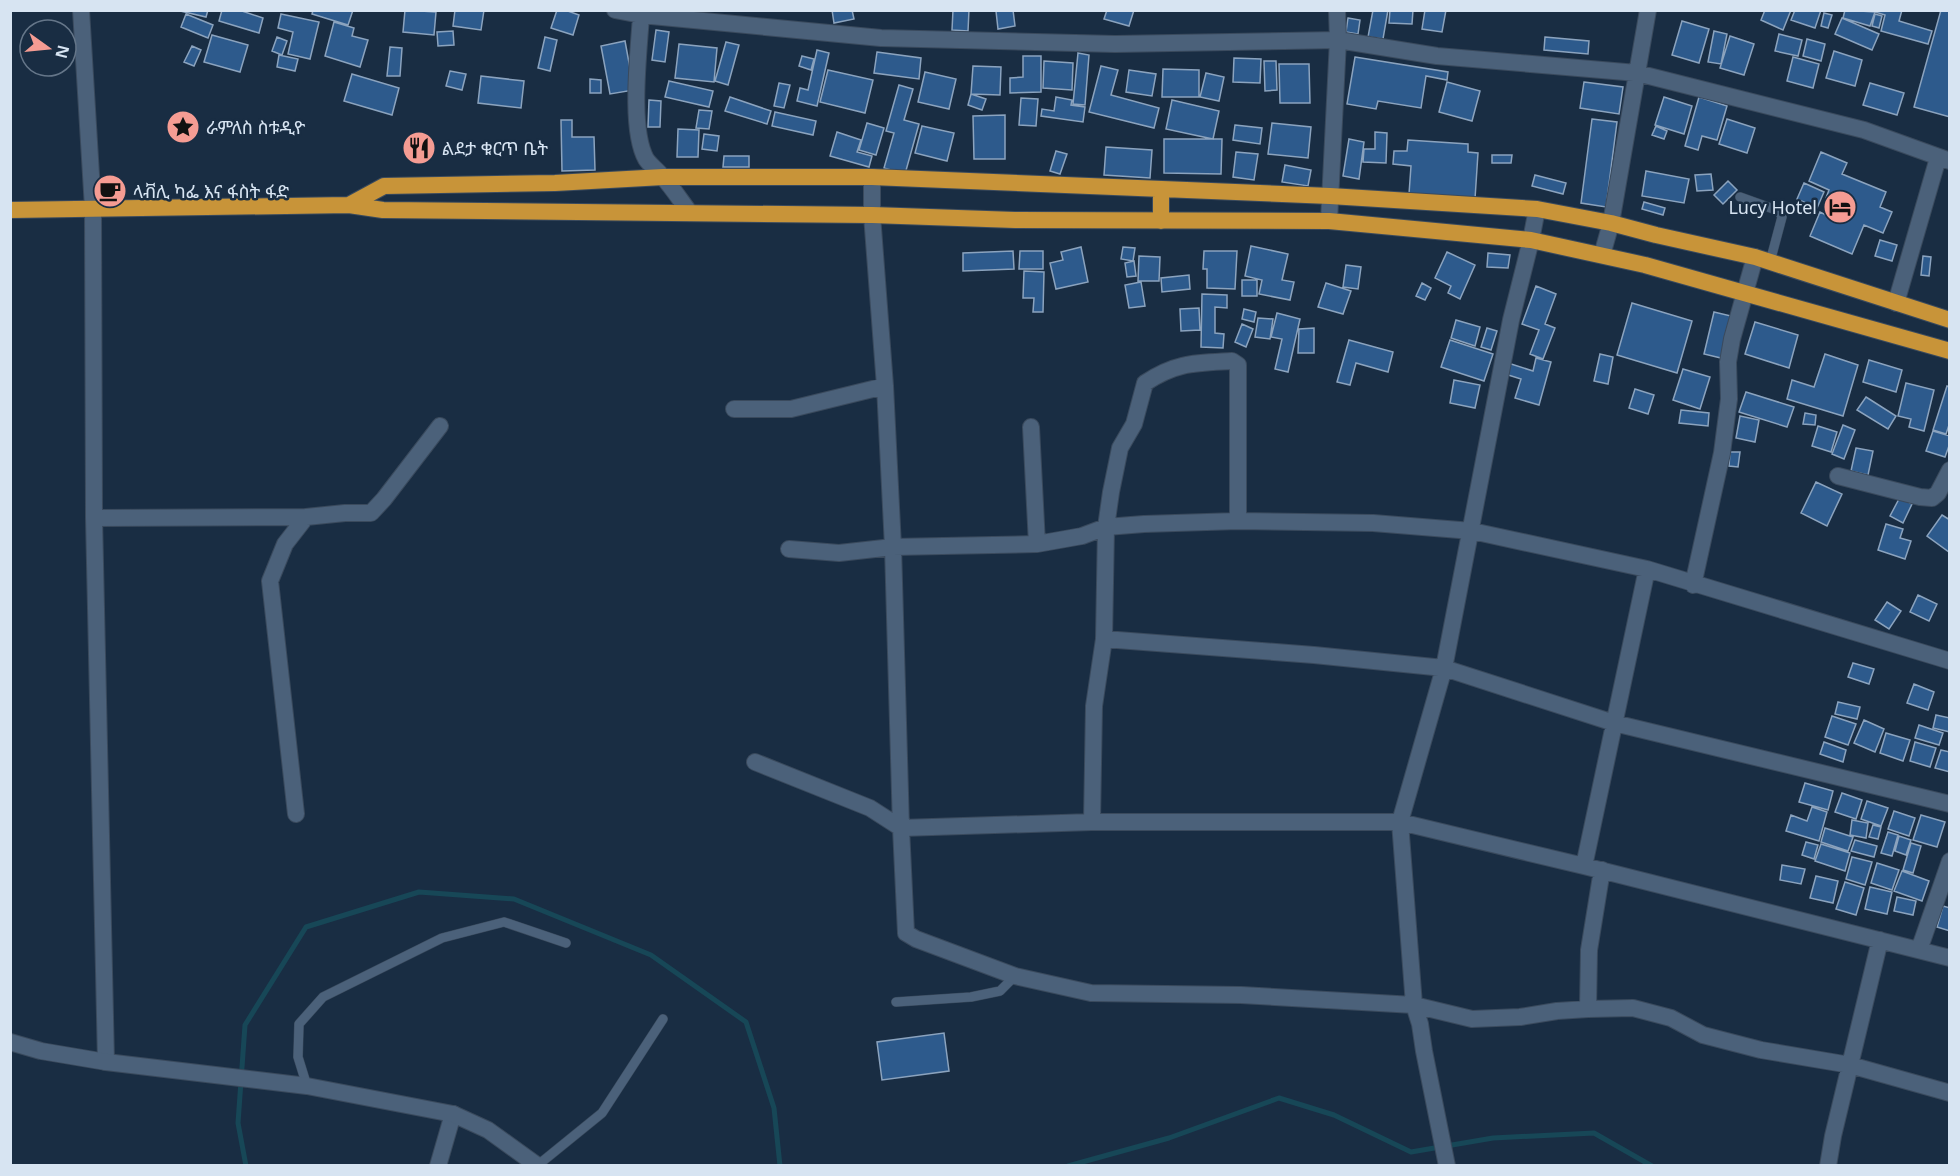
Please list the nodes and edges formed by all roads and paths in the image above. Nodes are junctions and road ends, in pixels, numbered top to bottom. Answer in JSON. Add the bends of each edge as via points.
{"nodes":[{"id":1,"x":81,"y":10,"type":"edge"},
{"id":2,"x":615,"y":10,"type":"edge"},
{"id":3,"x":1337,"y":10,"type":"edge"},
{"id":4,"x":1648,"y":10,"type":"edge"},
{"id":5,"x":641,"y":15,"type":"junction"},
{"id":6,"x":723,"y":17,"type":"edge"},
{"id":7,"x":1338,"y":40,"type":"junction"},
{"id":8,"x":1637,"y":73,"type":"junction"},
{"id":9,"x":1944,"y":159,"type":"edge"},
{"id":10,"x":663,"y":177,"type":"junction"},
{"id":11,"x":872,"y":177,"type":"junction"},
{"id":12,"x":555,"y":183,"type":"junction"},
{"id":13,"x":1161,"y":190,"type":"junction"},
{"id":14,"x":1329,"y":196,"type":"junction"},
{"id":15,"x":1740,"y":197,"type":"dead end"},
{"id":16,"x":349,"y":205,"type":"junction"},
{"id":17,"x":93,"y":208,"type":"junction"},
{"id":18,"x":1537,"y":209,"type":"junction"},
{"id":19,"x":10,"y":210,"type":"edge"},
{"id":20,"x":556,"y":211,"type":"junction"},
{"id":21,"x":690,"y":213,"type":"junction"},
{"id":22,"x":872,"y":215,"type":"junction"},
{"id":23,"x":1161,"y":221,"type":"junction"},
{"id":24,"x":1329,"y":221,"type":"junction"},
{"id":25,"x":1611,"y":223,"type":"junction"},
{"id":26,"x":1531,"y":240,"type":"junction"},
{"id":27,"x":1602,"y":255,"type":"junction"},
{"id":28,"x":1762,"y":259,"type":"junction"},
{"id":29,"x":1745,"y":293,"type":"junction"},
{"id":30,"x":1896,"y":303,"type":"junction"},
{"id":31,"x":1950,"y":320,"type":"edge"},
{"id":32,"x":1950,"y":351,"type":"edge"},
{"id":33,"x":885,"y":387,"type":"junction"},
{"id":34,"x":734,"y":409,"type":"dead end"},
{"id":35,"x":440,"y":426,"type":"dead end"},
{"id":36,"x":1031,"y":427,"type":"dead end"},
{"id":37,"x":1950,"y":470,"type":"edge"},
{"id":38,"x":1838,"y":476,"type":"dead end"},
{"id":39,"x":306,"y":517,"type":"junction"},
{"id":40,"x":94,"y":518,"type":"junction"},
{"id":41,"x":1238,"y":521,"type":"junction"},
{"id":42,"x":1106,"y":527,"type":"junction"},
{"id":43,"x":1472,"y":531,"type":"junction"},
{"id":44,"x":1037,"y":544,"type":"junction"},
{"id":45,"x":893,"y":547,"type":"junction"},
{"id":46,"x":789,"y":549,"type":"dead end"},
{"id":47,"x":1647,"y":569,"type":"junction"},
{"id":48,"x":1694,"y":585,"type":"junction"},
{"id":49,"x":1104,"y":639,"type":"junction"},
{"id":50,"x":1950,"y":661,"type":"edge"},
{"id":51,"x":1444,"y":668,"type":"junction"},
{"id":52,"x":1614,"y":723,"type":"junction"},
{"id":53,"x":755,"y":762,"type":"dead end"},
{"id":54,"x":1950,"y":804,"type":"edge"},
{"id":55,"x":296,"y":814,"type":"dead end"},
{"id":56,"x":1092,"y":822,"type":"junction"},
{"id":57,"x":1400,"y":822,"type":"junction"},
{"id":58,"x":901,"y":828,"type":"junction"},
{"id":59,"x":1950,"y":861,"type":"edge"},
{"id":60,"x":1584,"y":866,"type":"junction"},
{"id":61,"x":1602,"y":870,"type":"junction"},
{"id":62,"x":1881,"y":940,"type":"junction"},
{"id":63,"x":567,"y":943,"type":"dead end"},
{"id":64,"x":1919,"y":950,"type":"junction"},
{"id":65,"x":1950,"y":958,"type":"edge"},
{"id":66,"x":1015,"y":976,"type":"junction"},
{"id":67,"x":896,"y":1002,"type":"dead end"},
{"id":68,"x":1414,"y":1005,"type":"junction"},
{"id":69,"x":1588,"y":1009,"type":"junction"},
{"id":70,"x":663,"y":1019,"type":"dead end"},
{"id":71,"x":10,"y":1042,"type":"edge"},
{"id":72,"x":106,"y":1062,"type":"junction"},
{"id":73,"x":1850,"y":1065,"type":"junction"},
{"id":74,"x":307,"y":1086,"type":"junction"},
{"id":75,"x":1950,"y":1093,"type":"edge"},
{"id":76,"x":453,"y":1114,"type":"junction"},
{"id":77,"x":538,"y":1165,"type":"edge"},
{"id":78,"x":438,"y":1166,"type":"edge"},
{"id":79,"x":1447,"y":1166,"type":"edge"},
{"id":80,"x":1828,"y":1166,"type":"edge"}],
"edges":[{"from":1,"to":17,"type":"street"},
{"from":2,"to":5,"type":"street"},
{"from":3,"to":7,"type":"street"},
{"from":4,"to":8,"type":"street"},
{"from":5,"to":6,"type":"street"},
{"from":5,"to":10,"type":"street","via":[[638,124],[646,160]]},
{"from":6,"to":7,"type":"street","via":[[881,38],[1115,44]]},
{"from":7,"to":8,"type":"street","via":[[1437,56]]},
{"from":7,"to":14,"type":"street"},
{"from":8,"to":9,"type":"street","via":[[1864,130]]},
{"from":8,"to":25,"type":"street"},
{"from":9,"to":30,"type":"street"},
{"from":10,"to":11,"type":"highway"},
{"from":10,"to":12,"type":"highway"},
{"from":10,"to":21,"type":"street"},
{"from":11,"to":13,"type":"highway"},
{"from":11,"to":22,"type":"street"},
{"from":12,"to":16,"type":"highway","via":[[384,186]]},
{"from":12,"to":20,"type":"highway"},
{"from":13,"to":14,"type":"highway"},
{"from":13,"to":23,"type":"highway"},
{"from":14,"to":18,"type":"highway"},
{"from":14,"to":24,"type":"street"},
{"from":15,"to":28,"type":"lane","via":[[1779,211],[1782,217]]},
{"from":16,"to":17,"type":"highway"},
{"from":16,"to":20,"type":"highway","via":[[383,210]]},
{"from":17,"to":19,"type":"highway"},
{"from":17,"to":40,"type":"street"},
{"from":18,"to":25,"type":"highway"},
{"from":18,"to":26,"type":"street"},
{"from":20,"to":21,"type":"highway"},
{"from":21,"to":22,"type":"highway"},
{"from":22,"to":23,"type":"highway"},
{"from":22,"to":33,"type":"street"},
{"from":23,"to":24,"type":"highway"},
{"from":24,"to":26,"type":"highway"},
{"from":25,"to":27,"type":"street"},
{"from":25,"to":28,"type":"highway"},
{"from":26,"to":27,"type":"highway"},
{"from":26,"to":43,"type":"street","via":[[1511,320]]},
{"from":27,"to":29,"type":"highway"},
{"from":28,"to":29,"type":"street"},
{"from":28,"to":30,"type":"highway"},
{"from":29,"to":32,"type":"highway"},
{"from":29,"to":48,"type":"street","via":[[1732,339],[1722,453]]},
{"from":30,"to":31,"type":"highway"},
{"from":33,"to":34,"type":"street","via":[[791,409]]},
{"from":33,"to":45,"type":"street"},
{"from":35,"to":39,"type":"street","via":[[371,513]]},
{"from":36,"to":44,"type":"street"},
{"from":37,"to":38,"type":"street","via":[[1932,498]]},
{"from":39,"to":40,"type":"street"},
{"from":39,"to":55,"type":"street","via":[[285,544],[270,581]]},
{"from":40,"to":72,"type":"street"},
{"from":41,"to":42,"type":"street"},
{"from":41,"to":42,"type":"street","via":[[1238,365],[1232,361],[1186,363],[1145,383],[1134,424],[1120,448]]},
{"from":41,"to":43,"type":"street","via":[[1373,523]]},
{"from":42,"to":44,"type":"street"},
{"from":42,"to":49,"type":"street"},
{"from":43,"to":47,"type":"street"},
{"from":43,"to":51,"type":"street"},
{"from":44,"to":45,"type":"street"},
{"from":45,"to":46,"type":"street","via":[[839,553]]},
{"from":45,"to":58,"type":"street"},
{"from":47,"to":48,"type":"street"},
{"from":47,"to":52,"type":"street"},
{"from":48,"to":50,"type":"street"},
{"from":49,"to":51,"type":"street"},
{"from":49,"to":56,"type":"street","via":[[1094,706]]},
{"from":51,"to":52,"type":"street"},
{"from":51,"to":57,"type":"street"},
{"from":52,"to":54,"type":"street"},
{"from":52,"to":60,"type":"street"},
{"from":53,"to":58,"type":"street","via":[[870,808]]},
{"from":56,"to":57,"type":"street"},
{"from":56,"to":58,"type":"street"},
{"from":57,"to":60,"type":"street"},
{"from":57,"to":68,"type":"street"},
{"from":58,"to":66,"type":"street","via":[[906,933]]},
{"from":59,"to":64,"type":"street"},
{"from":60,"to":61,"type":"street"},
{"from":61,"to":62,"type":"street"},
{"from":61,"to":69,"type":"street","via":[[1589,950]]},
{"from":62,"to":64,"type":"street"},
{"from":62,"to":73,"type":"street"},
{"from":63,"to":74,"type":"lane","via":[[504,922],[442,938],[323,997],[299,1024],[298,1057]]},
{"from":64,"to":65,"type":"street"},
{"from":66,"to":67,"type":"lane","via":[[1000,991]]},
{"from":66,"to":68,"type":"street","via":[[1091,993],[1241,995]]},
{"from":68,"to":69,"type":"street","via":[[1472,1019]]},
{"from":68,"to":79,"type":"street"},
{"from":69,"to":73,"type":"street","via":[[1633,1008],[1671,1018],[1703,1035],[1761,1050]]},
{"from":70,"to":77,"type":"lane","via":[[602,1113]]},
{"from":71,"to":72,"type":"street"},
{"from":72,"to":74,"type":"street"},
{"from":73,"to":75,"type":"street"},
{"from":73,"to":80,"type":"street"},
{"from":74,"to":76,"type":"street"},
{"from":76,"to":77,"type":"street","via":[[488,1130]]},
{"from":76,"to":78,"type":"street"}]}
